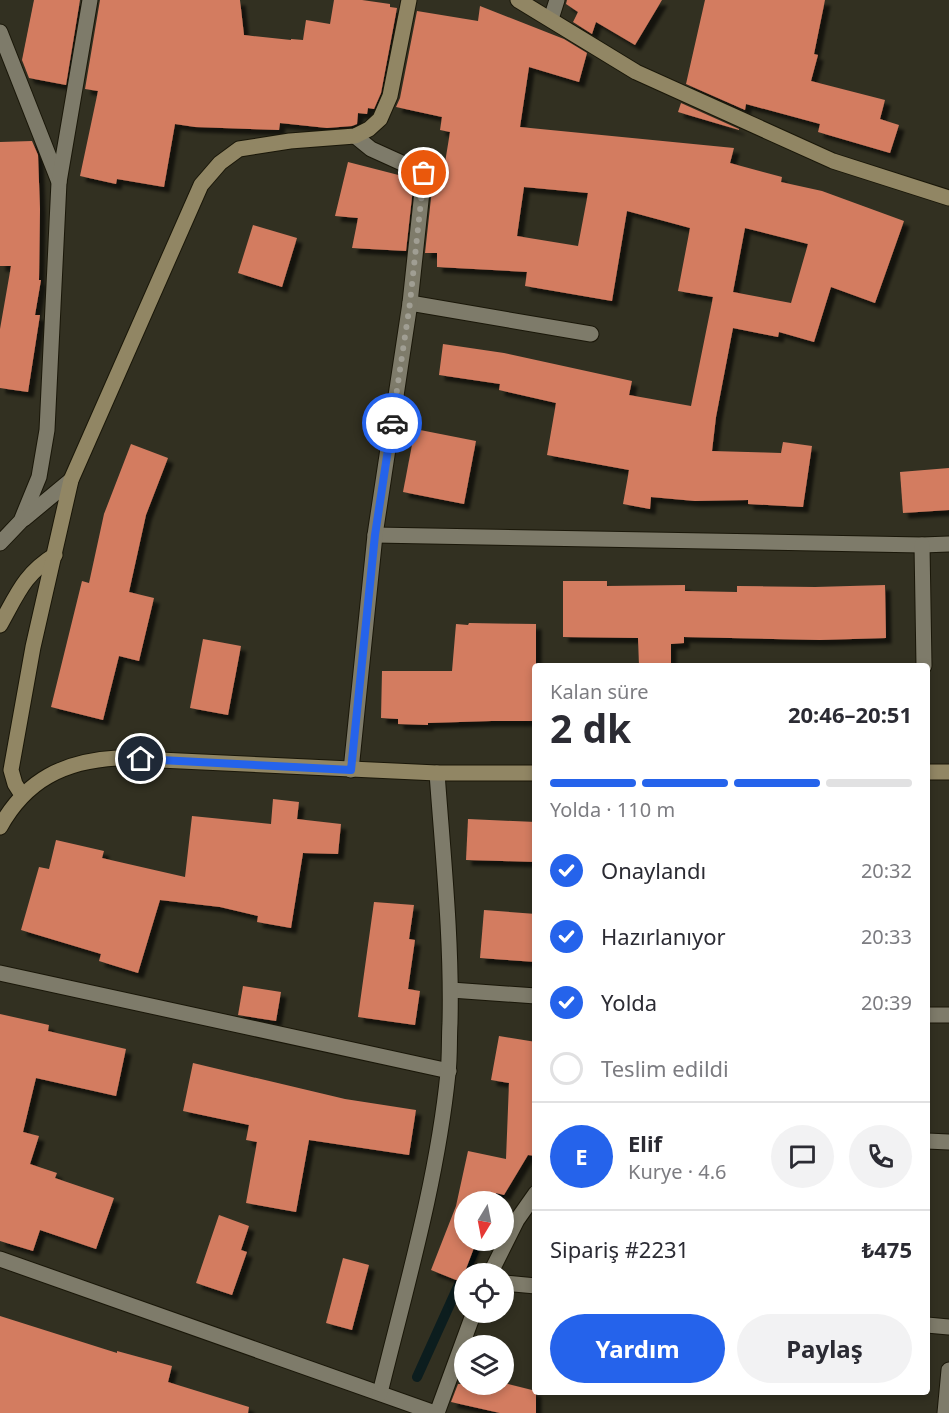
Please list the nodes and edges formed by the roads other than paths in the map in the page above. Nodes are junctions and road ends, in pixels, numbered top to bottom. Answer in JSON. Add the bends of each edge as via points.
{"nodes":[{"id":1,"x":90,"y":0,"type":"edge"},
{"id":2,"x":409,"y":0,"type":"edge"},
{"id":3,"x":518,"y":0,"type":"edge"},
{"id":4,"x":557,"y":0,"type":"edge"},
{"id":5,"x":551,"y":19,"type":"junction"},
{"id":6,"x":0,"y":32,"type":"edge"},
{"id":7,"x":355,"y":136,"type":"junction"},
{"id":8,"x":59,"y":182,"type":"junction"},
{"id":9,"x":949,"y":198,"type":"edge"},
{"id":10,"x":410,"y":303,"type":"junction"},
{"id":11,"x":591,"y":334,"type":"dead end"},
{"id":12,"x":71,"y":480,"type":"junction"},
{"id":13,"x":21,"y":521,"type":"junction"},
{"id":14,"x":375,"y":535,"type":"junction"},
{"id":15,"x":0,"y":543,"type":"edge"},
{"id":16,"x":949,"y":544,"type":"edge"},
{"id":17,"x":922,"y":546,"type":"junction"},
{"id":18,"x":55,"y":555,"type":"junction"},
{"id":19,"x":0,"y":625,"type":"edge"},
{"id":20,"x":924,"y":663,"type":"edge"},
{"id":21,"x":351,"y":770,"type":"junction"},
{"id":22,"x":930,"y":772,"type":"edge"},
{"id":23,"x":949,"y":772,"type":"edge"},
{"id":24,"x":437,"y":773,"type":"junction"},
{"id":25,"x":532,"y":773,"type":"edge"},
{"id":26,"x":22,"y":795,"type":"junction"},
{"id":27,"x":0,"y":827,"type":"edge"},
{"id":28,"x":0,"y":973,"type":"edge"},
{"id":29,"x":451,"y":990,"type":"junction"},
{"id":30,"x":532,"y":996,"type":"edge"},
{"id":31,"x":930,"y":1015,"type":"edge"},
{"id":32,"x":949,"y":1016,"type":"edge"},
{"id":33,"x":448,"y":1071,"type":"junction"},
{"id":34,"x":930,"y":1141,"type":"edge"},
{"id":35,"x":949,"y":1142,"type":"edge"},
{"id":36,"x":532,"y":1199,"type":"edge"},
{"id":37,"x":0,"y":1258,"type":"edge"},
{"id":38,"x":496,"y":1263,"type":"edge"},
{"id":39,"x":514,"y":1284,"type":"edge"},
{"id":40,"x":532,"y":1286,"type":"edge"},
{"id":41,"x":470,"y":1323,"type":"edge"},
{"id":42,"x":930,"y":1325,"type":"edge"},
{"id":43,"x":949,"y":1327,"type":"edge"},
{"id":44,"x":949,"y":1370,"type":"edge"},
{"id":45,"x":380,"y":1393,"type":"junction"},
{"id":46,"x":436,"y":1413,"type":"edge"},
{"id":47,"x":945,"y":1413,"type":"edge"}],
"edges":[{"from":1,"to":8,"type":"street"},
{"from":2,"to":7,"type":"street","via":[[386,108],[369,129]]},
{"from":3,"to":5,"type":"street"},
{"from":4,"to":5,"type":"street"},
{"from":5,"to":9,"type":"street","via":[[636,72],[833,161]]},
{"from":6,"to":8,"type":"street"},
{"from":7,"to":10,"type":"street","via":[[371,149],[424,173]]},
{"from":7,"to":12,"type":"street","via":[[239,149],[201,185]]},
{"from":8,"to":13,"type":"street","via":[[47,430],[39,477]]},
{"from":10,"to":11,"type":"street"},
{"from":10,"to":14,"type":"street"},
{"from":12,"to":13,"type":"street"},
{"from":12,"to":18,"type":"street"},
{"from":13,"to":15,"type":"street"},
{"from":14,"to":17,"type":"street"},
{"from":14,"to":21,"type":"street"},
{"from":16,"to":17,"type":"street"},
{"from":17,"to":20,"type":"street"},
{"from":18,"to":19,"type":"street","via":[[26,579]]},
{"from":18,"to":26,"type":"street","via":[[33,647],[11,770]]},
{"from":21,"to":24,"type":"street"},
{"from":21,"to":26,"type":"street","via":[[93,759],[66,767]]},
{"from":22,"to":23,"type":"street"},
{"from":24,"to":25,"type":"street"},
{"from":24,"to":29,"type":"street"},
{"from":26,"to":27,"type":"street"},
{"from":28,"to":33,"type":"street"},
{"from":29,"to":30,"type":"street"},
{"from":29,"to":33,"type":"street"},
{"from":31,"to":32,"type":"street"},
{"from":33,"to":45,"type":"street","via":[[427,1202]]},
{"from":34,"to":35,"type":"street"},
{"from":36,"to":38,"type":"street"},
{"from":37,"to":45,"type":"street"},
{"from":39,"to":40,"type":"street"},
{"from":41,"to":46,"type":"street"},
{"from":42,"to":43,"type":"street"},
{"from":44,"to":47,"type":"street"},
{"from":45,"to":46,"type":"street"}]}
